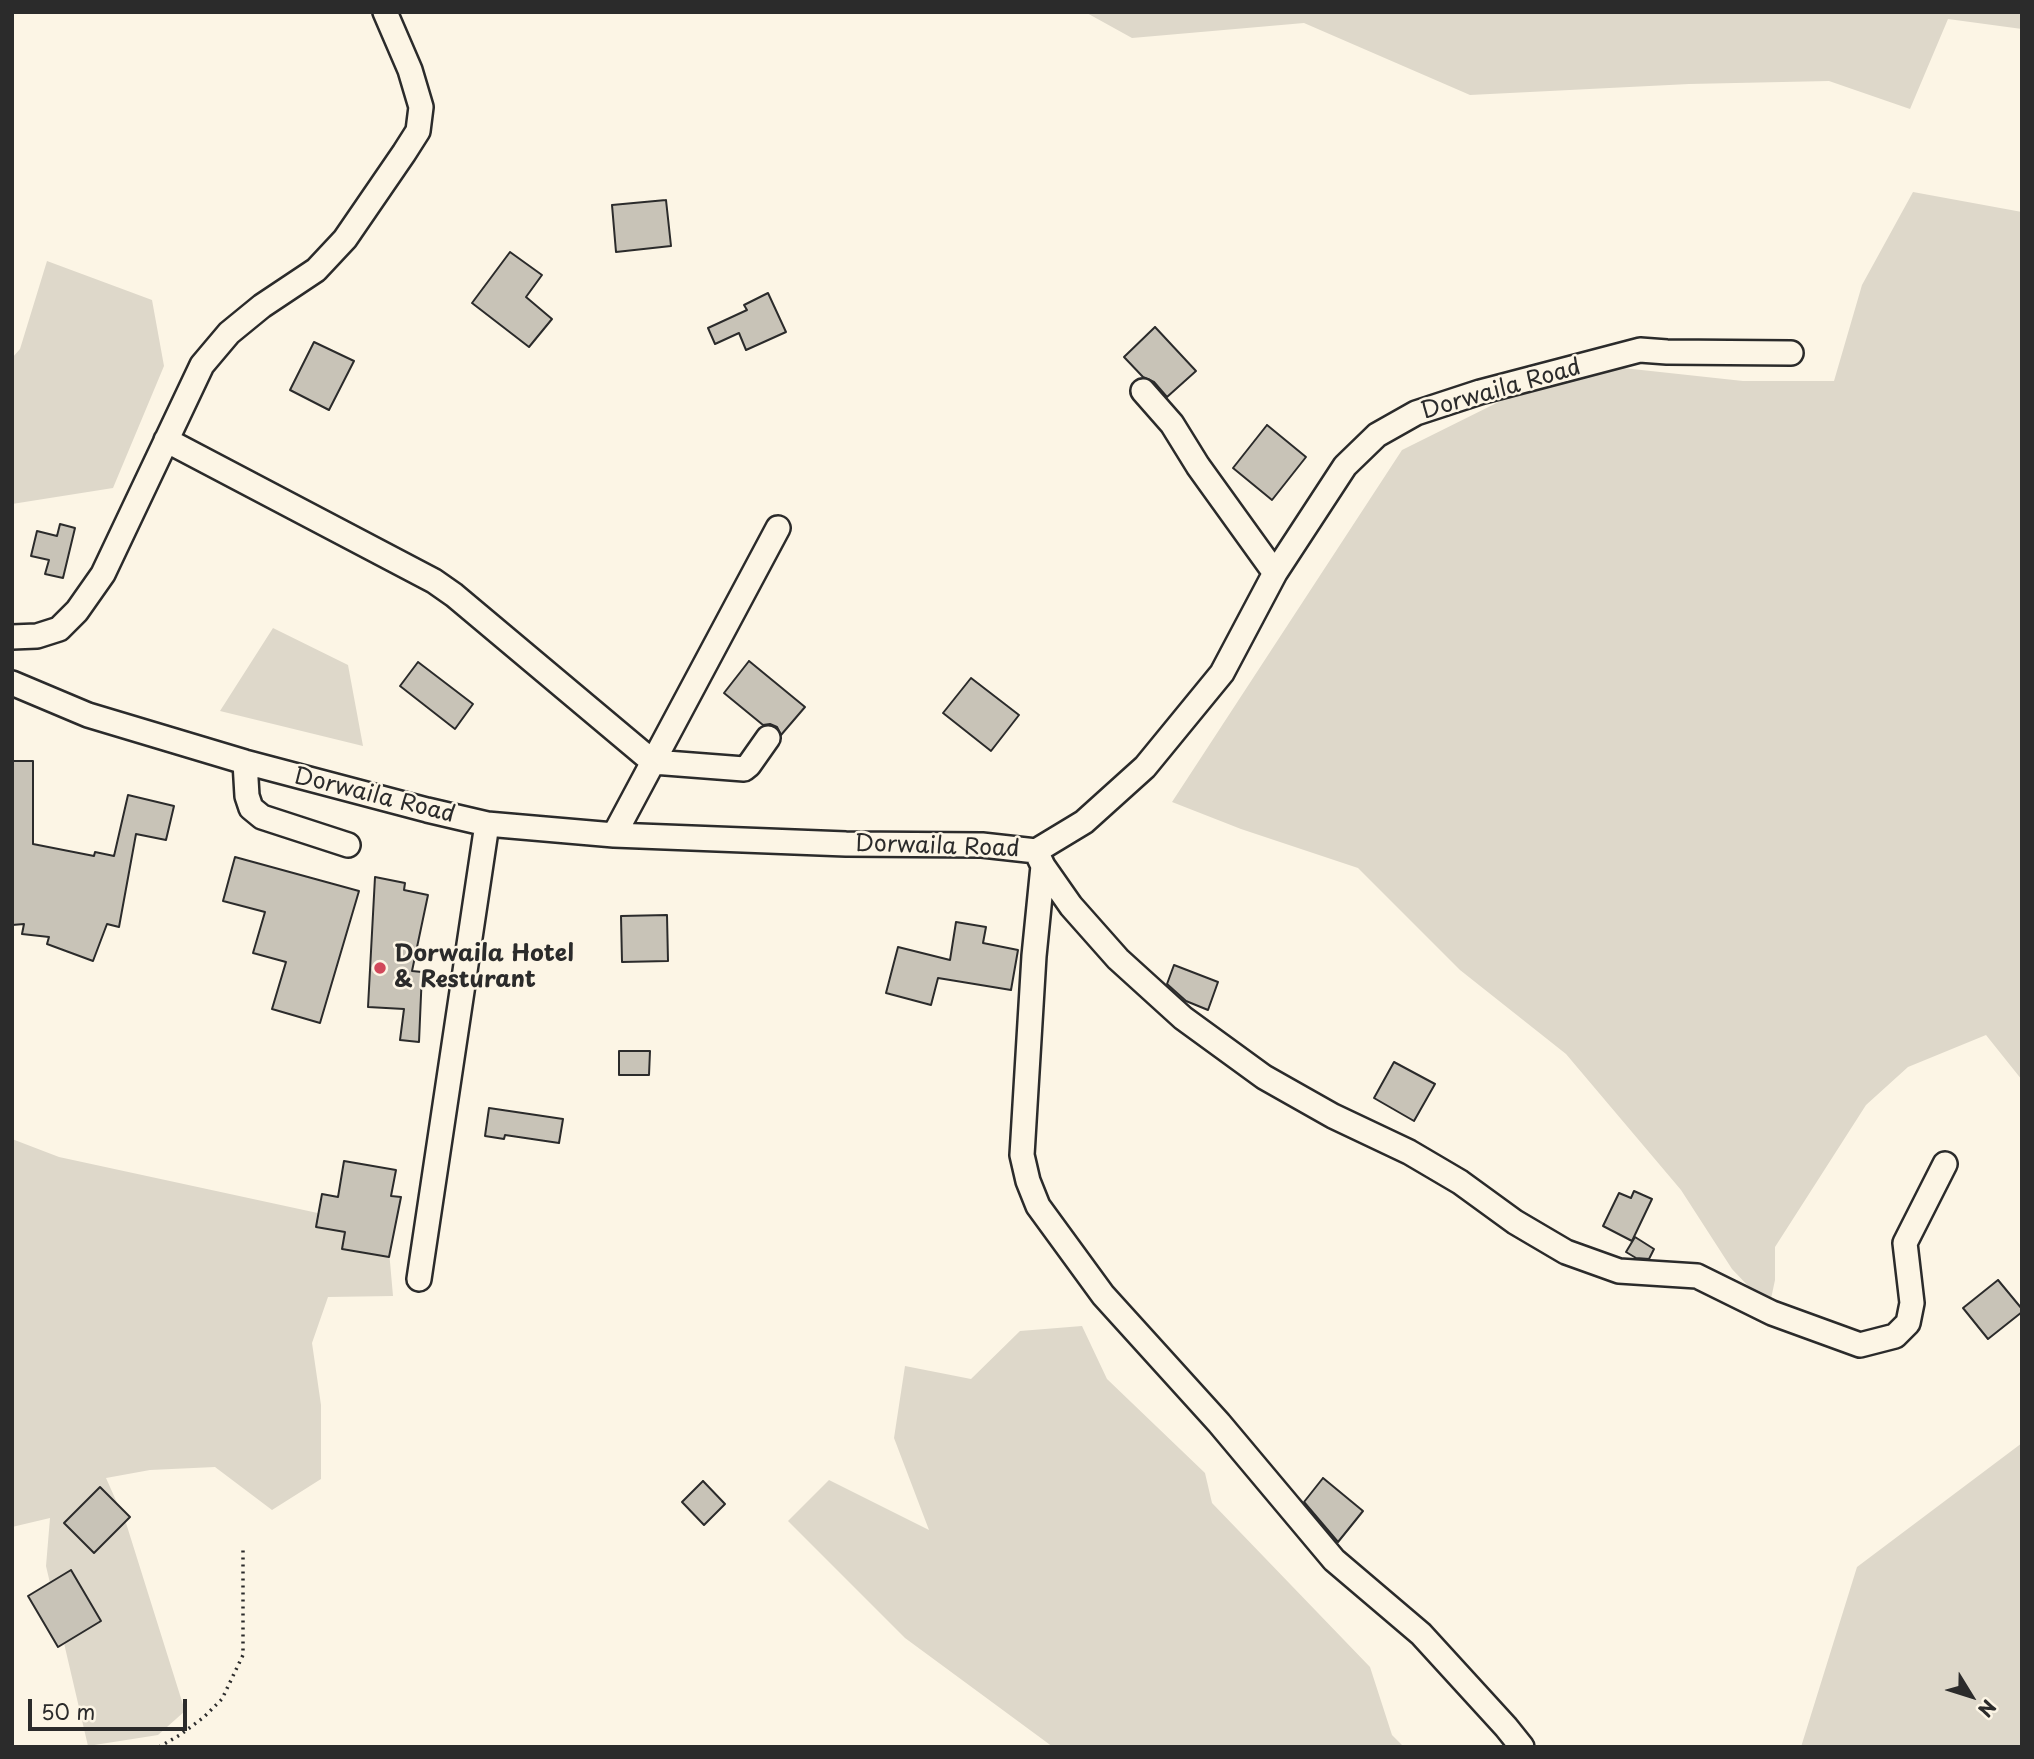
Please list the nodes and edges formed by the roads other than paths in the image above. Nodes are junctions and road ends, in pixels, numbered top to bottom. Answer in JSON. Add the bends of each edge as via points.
{"nodes":[{"id":1,"x":385,"y":12,"type":"edge"},
{"id":2,"x":1791,"y":353,"type":"dead end"},
{"id":3,"x":1143,"y":391,"type":"dead end"},
{"id":4,"x":166,"y":440,"type":"junction"},
{"id":5,"x":778,"y":528,"type":"dead end"},
{"id":6,"x":1275,"y":573,"type":"junction"},
{"id":7,"x":12,"y":637,"type":"edge"},
{"id":8,"x":12,"y":683,"type":"edge"},
{"id":9,"x":768,"y":738,"type":"dead end"},
{"id":10,"x":245,"y":762,"type":"junction"},
{"id":11,"x":653,"y":762,"type":"junction"},
{"id":12,"x":487,"y":824,"type":"junction"},
{"id":13,"x":614,"y":835,"type":"junction"},
{"id":14,"x":348,"y":845,"type":"dead end"},
{"id":15,"x":1040,"y":859,"type":"junction"},
{"id":16,"x":1945,"y":1164,"type":"dead end"},
{"id":17,"x":419,"y":1279,"type":"dead end"},
{"id":18,"x":1522,"y":1747,"type":"edge"}],
"edges":[{"from":1,"to":4,"type":"street","via":[[421,107],[418,131],[345,239],[316,270],[229,333],[202,365]]},
{"from":2,"to":6,"type":"street","name":"Dorwaila Road","via":[[1640,350],[1480,392],[1416,414],[1377,435],[1345,466]]},
{"from":3,"to":6,"type":"street","via":[[1172,425]]},
{"from":4,"to":7,"type":"street","via":[[103,573],[77,611],[59,629]]},
{"from":4,"to":11,"type":"street","via":[[434,580]]},
{"from":5,"to":11,"type":"street"},
{"from":6,"to":15,"type":"street","name":"Dorwaila Road","via":[[1222,673],[1144,766]]},
{"from":8,"to":10,"type":"street","name":"Dorwaila Road","via":[[88,715]]},
{"from":9,"to":11,"type":"street","via":[[744,769]]},
{"from":10,"to":12,"type":"street","name":"Dorwaila Road"},
{"from":10,"to":14,"type":"street","via":[[247,796],[251,808],[262,817]]},
{"from":11,"to":13,"type":"street"},
{"from":12,"to":13,"type":"street","name":"Dorwaila Road"},
{"from":12,"to":17,"type":"street"},
{"from":13,"to":15,"type":"street","name":"Dorwaila Road","via":[[982,845]]},
{"from":15,"to":16,"type":"street","via":[[1071,906],[1118,959],[1183,1018],[1264,1077],[1409,1152],[1566,1252],[1619,1271],[1697,1276],[1772,1313],[1860,1345],[1895,1336],[1908,1323],[1912,1303],[1905,1243]]},
{"from":15,"to":18,"type":"street","via":[[1022,1155],[1038,1206],[1103,1295],[1334,1560],[1422,1634]]}]}
